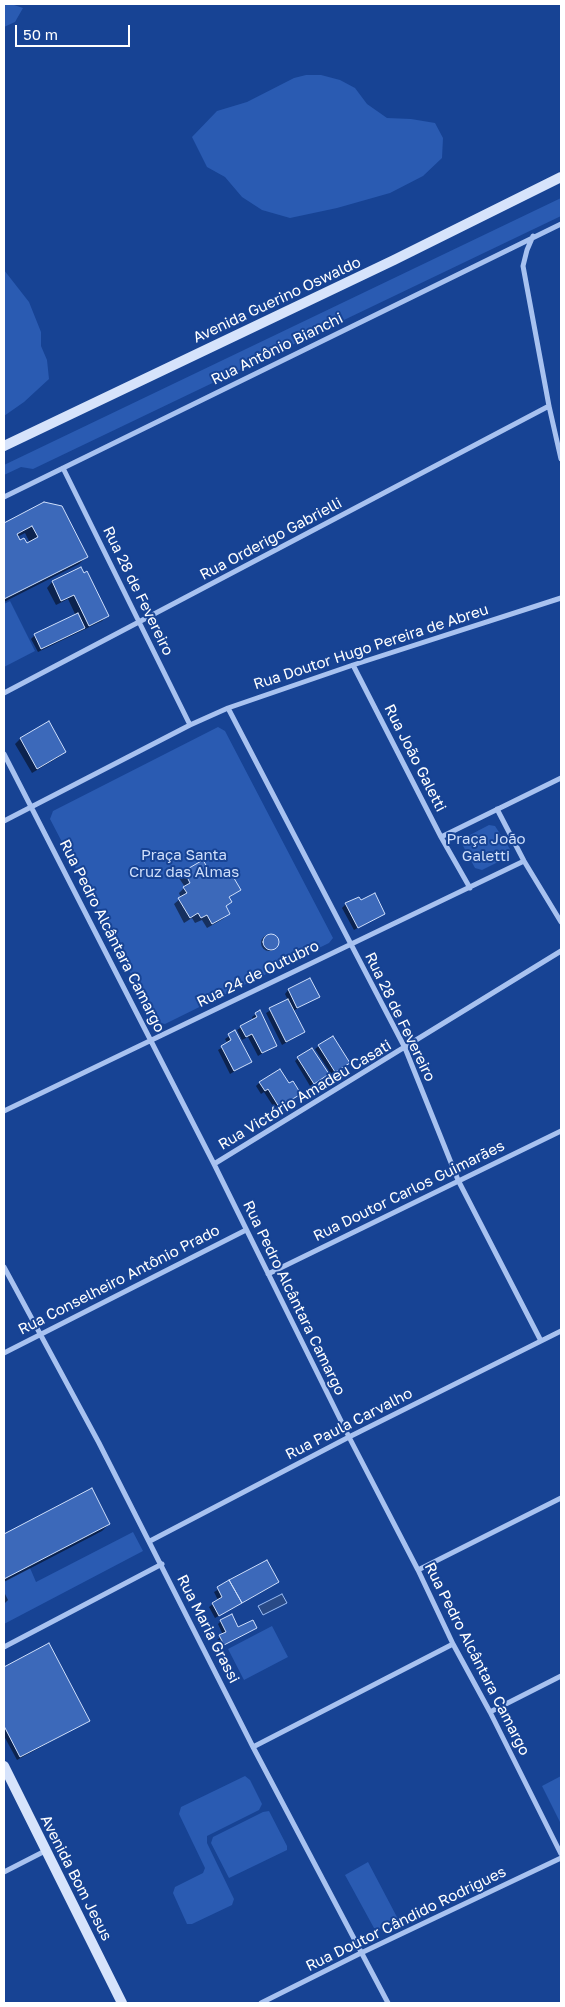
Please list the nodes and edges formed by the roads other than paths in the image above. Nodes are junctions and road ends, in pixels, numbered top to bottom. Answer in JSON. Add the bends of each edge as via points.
{"nodes":[{"id":1,"x":561,"y":177,"type":"edge"},
{"id":2,"x":561,"y":224,"type":"edge"},
{"id":3,"x":534,"y":236,"type":"junction"},
{"id":4,"x":549,"y":406,"type":"junction"},
{"id":5,"x":4,"y":446,"type":"edge"},
{"id":6,"x":561,"y":459,"type":"edge"},
{"id":7,"x":64,"y":468,"type":"junction"},
{"id":8,"x":4,"y":497,"type":"edge"},
{"id":9,"x":561,"y":598,"type":"edge"},
{"id":10,"x":139,"y":623,"type":"junction"},
{"id":11,"x":353,"y":665,"type":"junction"},
{"id":12,"x":4,"y":693,"type":"edge"},
{"id":13,"x":228,"y":708,"type":"junction"},
{"id":14,"x":190,"y":725,"type":"junction"},
{"id":15,"x":4,"y":754,"type":"edge"},
{"id":16,"x":561,"y":778,"type":"edge"},
{"id":17,"x":32,"y":807,"type":"junction"},
{"id":18,"x":497,"y":809,"type":"junction"},
{"id":19,"x":4,"y":821,"type":"edge"},
{"id":20,"x":441,"y":837,"type":"junction"},
{"id":21,"x":524,"y":861,"type":"junction"},
{"id":22,"x":470,"y":888,"type":"junction"},
{"id":23,"x":561,"y":922,"type":"edge"},
{"id":24,"x":350,"y":944,"type":"junction"},
{"id":25,"x":561,"y":951,"type":"edge"},
{"id":26,"x":151,"y":1040,"type":"junction"},
{"id":27,"x":405,"y":1048,"type":"junction"},
{"id":28,"x":4,"y":1111,"type":"edge"},
{"id":29,"x":561,"y":1131,"type":"edge"},
{"id":30,"x":214,"y":1164,"type":"junction"},
{"id":31,"x":458,"y":1180,"type":"junction"},
{"id":32,"x":246,"y":1230,"type":"junction"},
{"id":33,"x":4,"y":1267,"type":"edge"},
{"id":34,"x":268,"y":1274,"type":"junction"},
{"id":35,"x":561,"y":1331,"type":"edge"},
{"id":36,"x":40,"y":1335,"type":"junction"},
{"id":37,"x":541,"y":1341,"type":"junction"},
{"id":38,"x":4,"y":1353,"type":"edge"},
{"id":39,"x":349,"y":1437,"type":"junction"},
{"id":40,"x":561,"y":1498,"type":"edge"},
{"id":41,"x":150,"y":1541,"type":"junction"},
{"id":42,"x":162,"y":1564,"type":"junction"},
{"id":43,"x":418,"y":1570,"type":"junction"},
{"id":44,"x":453,"y":1644,"type":"junction"},
{"id":45,"x":4,"y":1647,"type":"edge"},
{"id":46,"x":561,"y":1676,"type":"edge"},
{"id":47,"x":490,"y":1712,"type":"junction"},
{"id":48,"x":254,"y":1747,"type":"junction"},
{"id":49,"x":4,"y":1766,"type":"edge"},
{"id":50,"x":45,"y":1851,"type":"junction"},
{"id":51,"x":561,"y":1854,"type":"edge"},
{"id":52,"x":561,"y":1858,"type":"edge"},
{"id":53,"x":4,"y":1872,"type":"edge"},
{"id":54,"x":361,"y":1952,"type":"junction"},
{"id":55,"x":122,"y":2003,"type":"edge"},
{"id":56,"x":261,"y":2003,"type":"edge"},
{"id":57,"x":388,"y":2003,"type":"edge"}],
"edges":[{"from":1,"to":5,"type":"street","name":"Avenida Guerino Oswaldo"},
{"from":2,"to":3,"type":"street","name":"Rua Antônio Bianchi"},
{"from":3,"to":4,"type":"street","via":[[523,266]]},
{"from":3,"to":7,"type":"street","name":"Rua Antônio Bianchi"},
{"from":4,"to":6,"type":"street"},
{"from":4,"to":10,"type":"street","name":"Rua Orderigo Gabrielli"},
{"from":7,"to":8,"type":"street","name":"Rua Antônio Bianchi"},
{"from":7,"to":10,"type":"street","name":"Rua 28 de Fevereiro"},
{"from":9,"to":11,"type":"street","name":"Rua Doutor Hugo Pereira de Abreu"},
{"from":10,"to":12,"type":"street","name":"Rua Orderigo Gabrielli"},
{"from":10,"to":14,"type":"street","name":"Rua 28 de Fevereiro"},
{"from":11,"to":13,"type":"street","name":"Rua Doutor Hugo Pereira de Abreu"},
{"from":11,"to":20,"type":"street","name":"Rua João Galetti"},
{"from":13,"to":14,"type":"street","name":"Rua Doutor Hugo Pereira de Abreu"},
{"from":13,"to":24,"type":"street","name":"Rua 28 de Fevereiro"},
{"from":14,"to":17,"type":"street","name":"Rua Doutor Hugo Pereira de Abreu"},
{"from":15,"to":17,"type":"street","name":"Rua Pedro Alcântara Camargo"},
{"from":16,"to":18,"type":"street"},
{"from":17,"to":19,"type":"street","name":"Rua Doutor Hugo Pereira de Abreu"},
{"from":17,"to":26,"type":"street","name":"Rua Pedro Alcântara Camargo"},
{"from":18,"to":20,"type":"street"},
{"from":18,"to":21,"type":"street"},
{"from":20,"to":22,"type":"street","name":"Rua João Galetti"},
{"from":21,"to":22,"type":"street","name":"Rua 24 de Outubro"},
{"from":21,"to":23,"type":"street"},
{"from":22,"to":24,"type":"street","name":"Rua 24 de Outubro"},
{"from":24,"to":26,"type":"street","name":"Rua 24 de Outubro"},
{"from":24,"to":27,"type":"street","name":"Rua 28 de Fevereiro"},
{"from":25,"to":27,"type":"street","name":"Rua Victório Amadeu Casati"},
{"from":26,"to":28,"type":"street","name":"Rua 24 de Outubro"},
{"from":26,"to":30,"type":"street","name":"Rua Pedro Alcântara Camargo"},
{"from":27,"to":30,"type":"street","name":"Rua Victório Amadeu Casati"},
{"from":27,"to":31,"type":"street","name":"Rua 28 de Fevereiro"},
{"from":29,"to":31,"type":"street","name":"Rua Doutor Carlos Guimarães"},
{"from":30,"to":32,"type":"street","name":"Rua Pedro Alcântara Camargo"},
{"from":31,"to":34,"type":"street","name":"Rua Doutor Carlos Guimarães"},
{"from":31,"to":37,"type":"street","name":"Rua 28 de Fevereiro"},
{"from":32,"to":34,"type":"street","name":"Rua Pedro Alcântara Camargo"},
{"from":32,"to":36,"type":"street","name":"Rua Conselheiro Antônio Prado"},
{"from":33,"to":36,"type":"street","name":"Rua Maria Grassi"},
{"from":34,"to":39,"type":"street","name":"Rua Pedro Alcântara Camargo"},
{"from":35,"to":37,"type":"street","name":"Rua Paula Carvalho"},
{"from":36,"to":38,"type":"street","name":"Rua Conselheiro Antônio Prado"},
{"from":36,"to":41,"type":"street","name":"Rua Maria Grassi"},
{"from":37,"to":39,"type":"street","name":"Rua Paula Carvalho"},
{"from":39,"to":41,"type":"street","name":"Rua Paula Carvalho"},
{"from":39,"to":43,"type":"street","name":"Rua Pedro Alcântara Camargo"},
{"from":40,"to":43,"type":"street"},
{"from":41,"to":42,"type":"street","name":"Rua Maria Grassi"},
{"from":42,"to":45,"type":"street"},
{"from":42,"to":48,"type":"street","name":"Rua Maria Grassi"},
{"from":43,"to":44,"type":"street","name":"Rua Pedro Alcântara Camargo"},
{"from":44,"to":47,"type":"street","name":"Rua Pedro Alcântara Camargo"},
{"from":44,"to":48,"type":"street"},
{"from":46,"to":47,"type":"street"},
{"from":47,"to":51,"type":"street","name":"Rua Pedro Alcântara Camargo"},
{"from":48,"to":54,"type":"street","name":"Rua Maria Grassi"},
{"from":49,"to":50,"type":"street","name":"Avenida Bom Jesus"},
{"from":50,"to":53,"type":"street"},
{"from":50,"to":55,"type":"street","name":"Avenida Bom Jesus"},
{"from":52,"to":54,"type":"street","name":"Rua Doutor Cândido Rodrigues"},
{"from":54,"to":56,"type":"street","name":"Rua Doutor Cândido Rodrigues"},
{"from":54,"to":57,"type":"street","name":"Rua Maria Grassi"}]}
